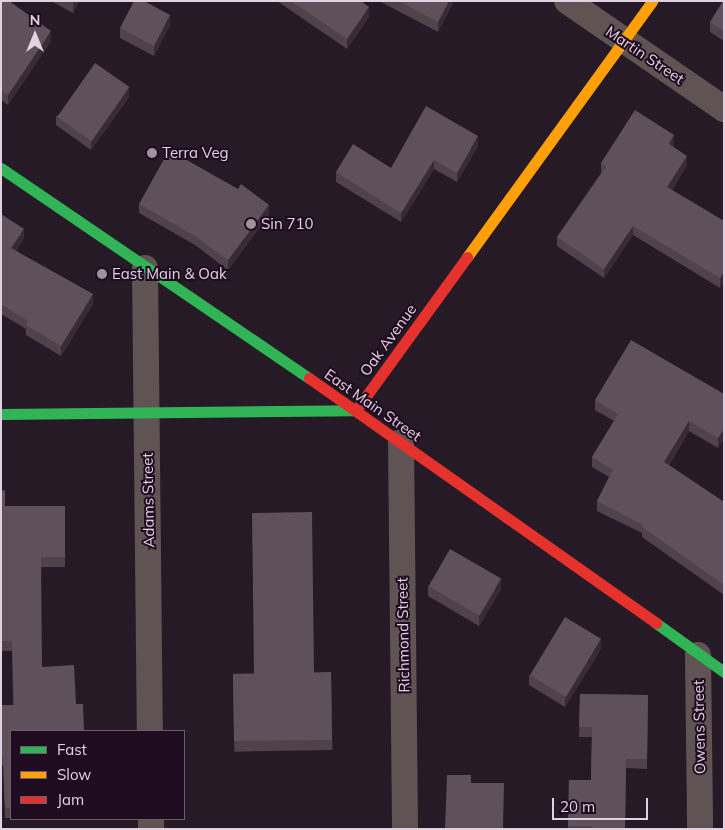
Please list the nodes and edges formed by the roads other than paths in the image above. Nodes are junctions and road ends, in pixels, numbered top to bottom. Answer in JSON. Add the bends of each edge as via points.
{"nodes":[{"id":1,"x":567,"y":1,"type":"edge"},
{"id":2,"x":652,"y":1,"type":"edge"},
{"id":3,"x":625,"y":41,"type":"junction"},
{"id":4,"x":724,"y":109,"type":"edge"},
{"id":5,"x":1,"y":168,"type":"edge"},
{"id":6,"x":145,"y":268,"type":"junction"},
{"id":7,"x":356,"y":410,"type":"junction"},
{"id":8,"x":147,"y":411,"type":"junction"},
{"id":9,"x":1,"y":414,"type":"edge"},
{"id":10,"x":401,"y":442,"type":"junction"},
{"id":11,"x":698,"y":654,"type":"junction"},
{"id":12,"x":724,"y":672,"type":"edge"},
{"id":13,"x":150,"y":730,"type":"edge"},
{"id":14,"x":405,"y":829,"type":"edge"},
{"id":15,"x":700,"y":829,"type":"edge"}],
"edges":[{"from":1,"to":3,"type":"street","name":"Martin Street"},
{"from":2,"to":3,"type":"street","name":"Oak Avenue"},
{"from":3,"to":4,"type":"street","name":"Martin Street"},
{"from":3,"to":7,"type":"street","name":"Oak Avenue"},
{"from":5,"to":6,"type":"street","name":"East Main Street"},
{"from":6,"to":7,"type":"street","name":"East Main Street"},
{"from":6,"to":8,"type":"street","name":"Adams Street"},
{"from":7,"to":8,"type":"street"},
{"from":7,"to":10,"type":"street","name":"East Main Street"},
{"from":8,"to":9,"type":"street"},
{"from":8,"to":13,"type":"street","name":"Adams Street"},
{"from":10,"to":11,"type":"street","name":"East Main Street"},
{"from":10,"to":14,"type":"street","name":"Richmond Street"},
{"from":11,"to":12,"type":"street","name":"East Main Street"},
{"from":11,"to":15,"type":"street","name":"Owens Street"}]}
